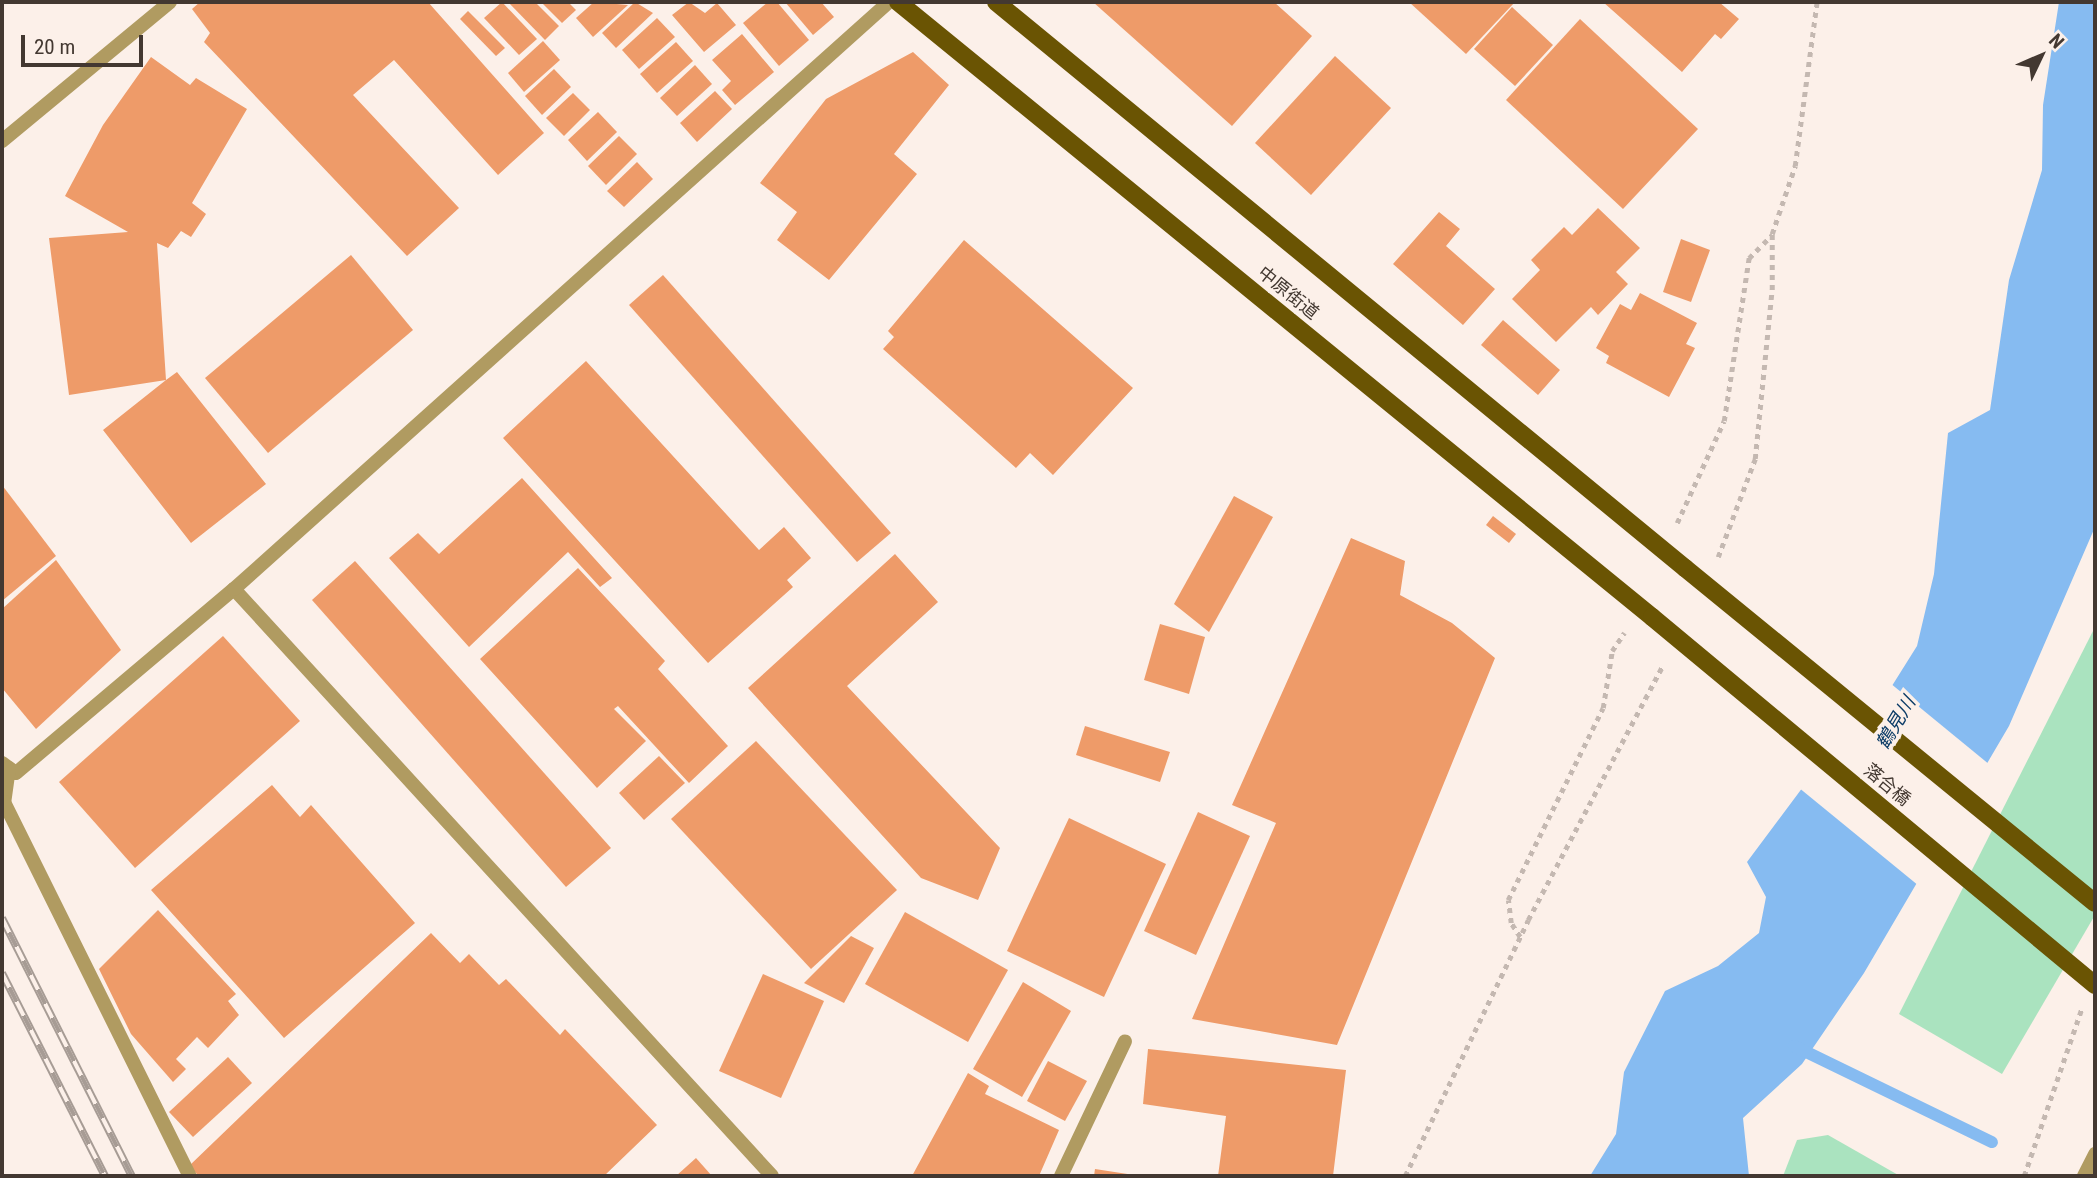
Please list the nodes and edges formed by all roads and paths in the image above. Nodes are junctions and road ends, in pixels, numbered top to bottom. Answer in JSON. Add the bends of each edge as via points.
{"nodes":[{"id":1,"x":170,"y":2,"type":"edge"},
{"id":2,"x":889,"y":2,"type":"edge"},
{"id":3,"x":898,"y":2,"type":"edge"},
{"id":4,"x":996,"y":2,"type":"edge"},
{"id":5,"x":2,"y":141,"type":"edge"},
{"id":6,"x":1772,"y":234,"type":"dead end"},
{"id":7,"x":1677,"y":523,"type":"dead end"},
{"id":8,"x":234,"y":589,"type":"junction"},
{"id":9,"x":1652,"y":617,"type":"joint"},
{"id":10,"x":1626,"y":629,"type":"dead end"},
{"id":11,"x":6,"y":766,"type":"edge"},
{"id":12,"x":2095,"y":903,"type":"edge"},
{"id":13,"x":1520,"y":937,"type":"dead end"},
{"id":14,"x":2095,"y":985,"type":"edge"},
{"id":15,"x":2083,"y":1006,"type":"dead end"},
{"id":16,"x":2095,"y":1154,"type":"edge"},
{"id":17,"x":190,"y":1176,"type":"edge"},
{"id":18,"x":772,"y":1176,"type":"edge"},
{"id":19,"x":1061,"y":1176,"type":"edge"},
{"id":20,"x":2024,"y":1176,"type":"edge"},
{"id":21,"x":2084,"y":1176,"type":"edge"}],
"edges":[{"from":1,"to":5,"type":"street"},
{"from":2,"to":8,"type":"street"},
{"from":3,"to":9,"type":"main road","name":"中原街道"},
{"from":4,"to":12,"type":"main road","bridge":true},
{"from":6,"to":7,"type":"path","via":[[1749,258],[1724,421]]},
{"from":8,"to":11,"type":"street","via":[[16,773]]},
{"from":8,"to":18,"type":"street"},
{"from":9,"to":14,"type":"main road","name":"落合橋","bridge":true},
{"from":10,"to":13,"type":"path","via":[[1612,651],[1603,708],[1508,900],[1511,923]]},
{"from":11,"to":17,"type":"street","via":[[4,802]]},
{"from":15,"to":20,"type":"path"},
{"from":16,"to":21,"type":"street"},
{"from":19,"to":19,"type":"street","via":[[1125,1041]]}]}
